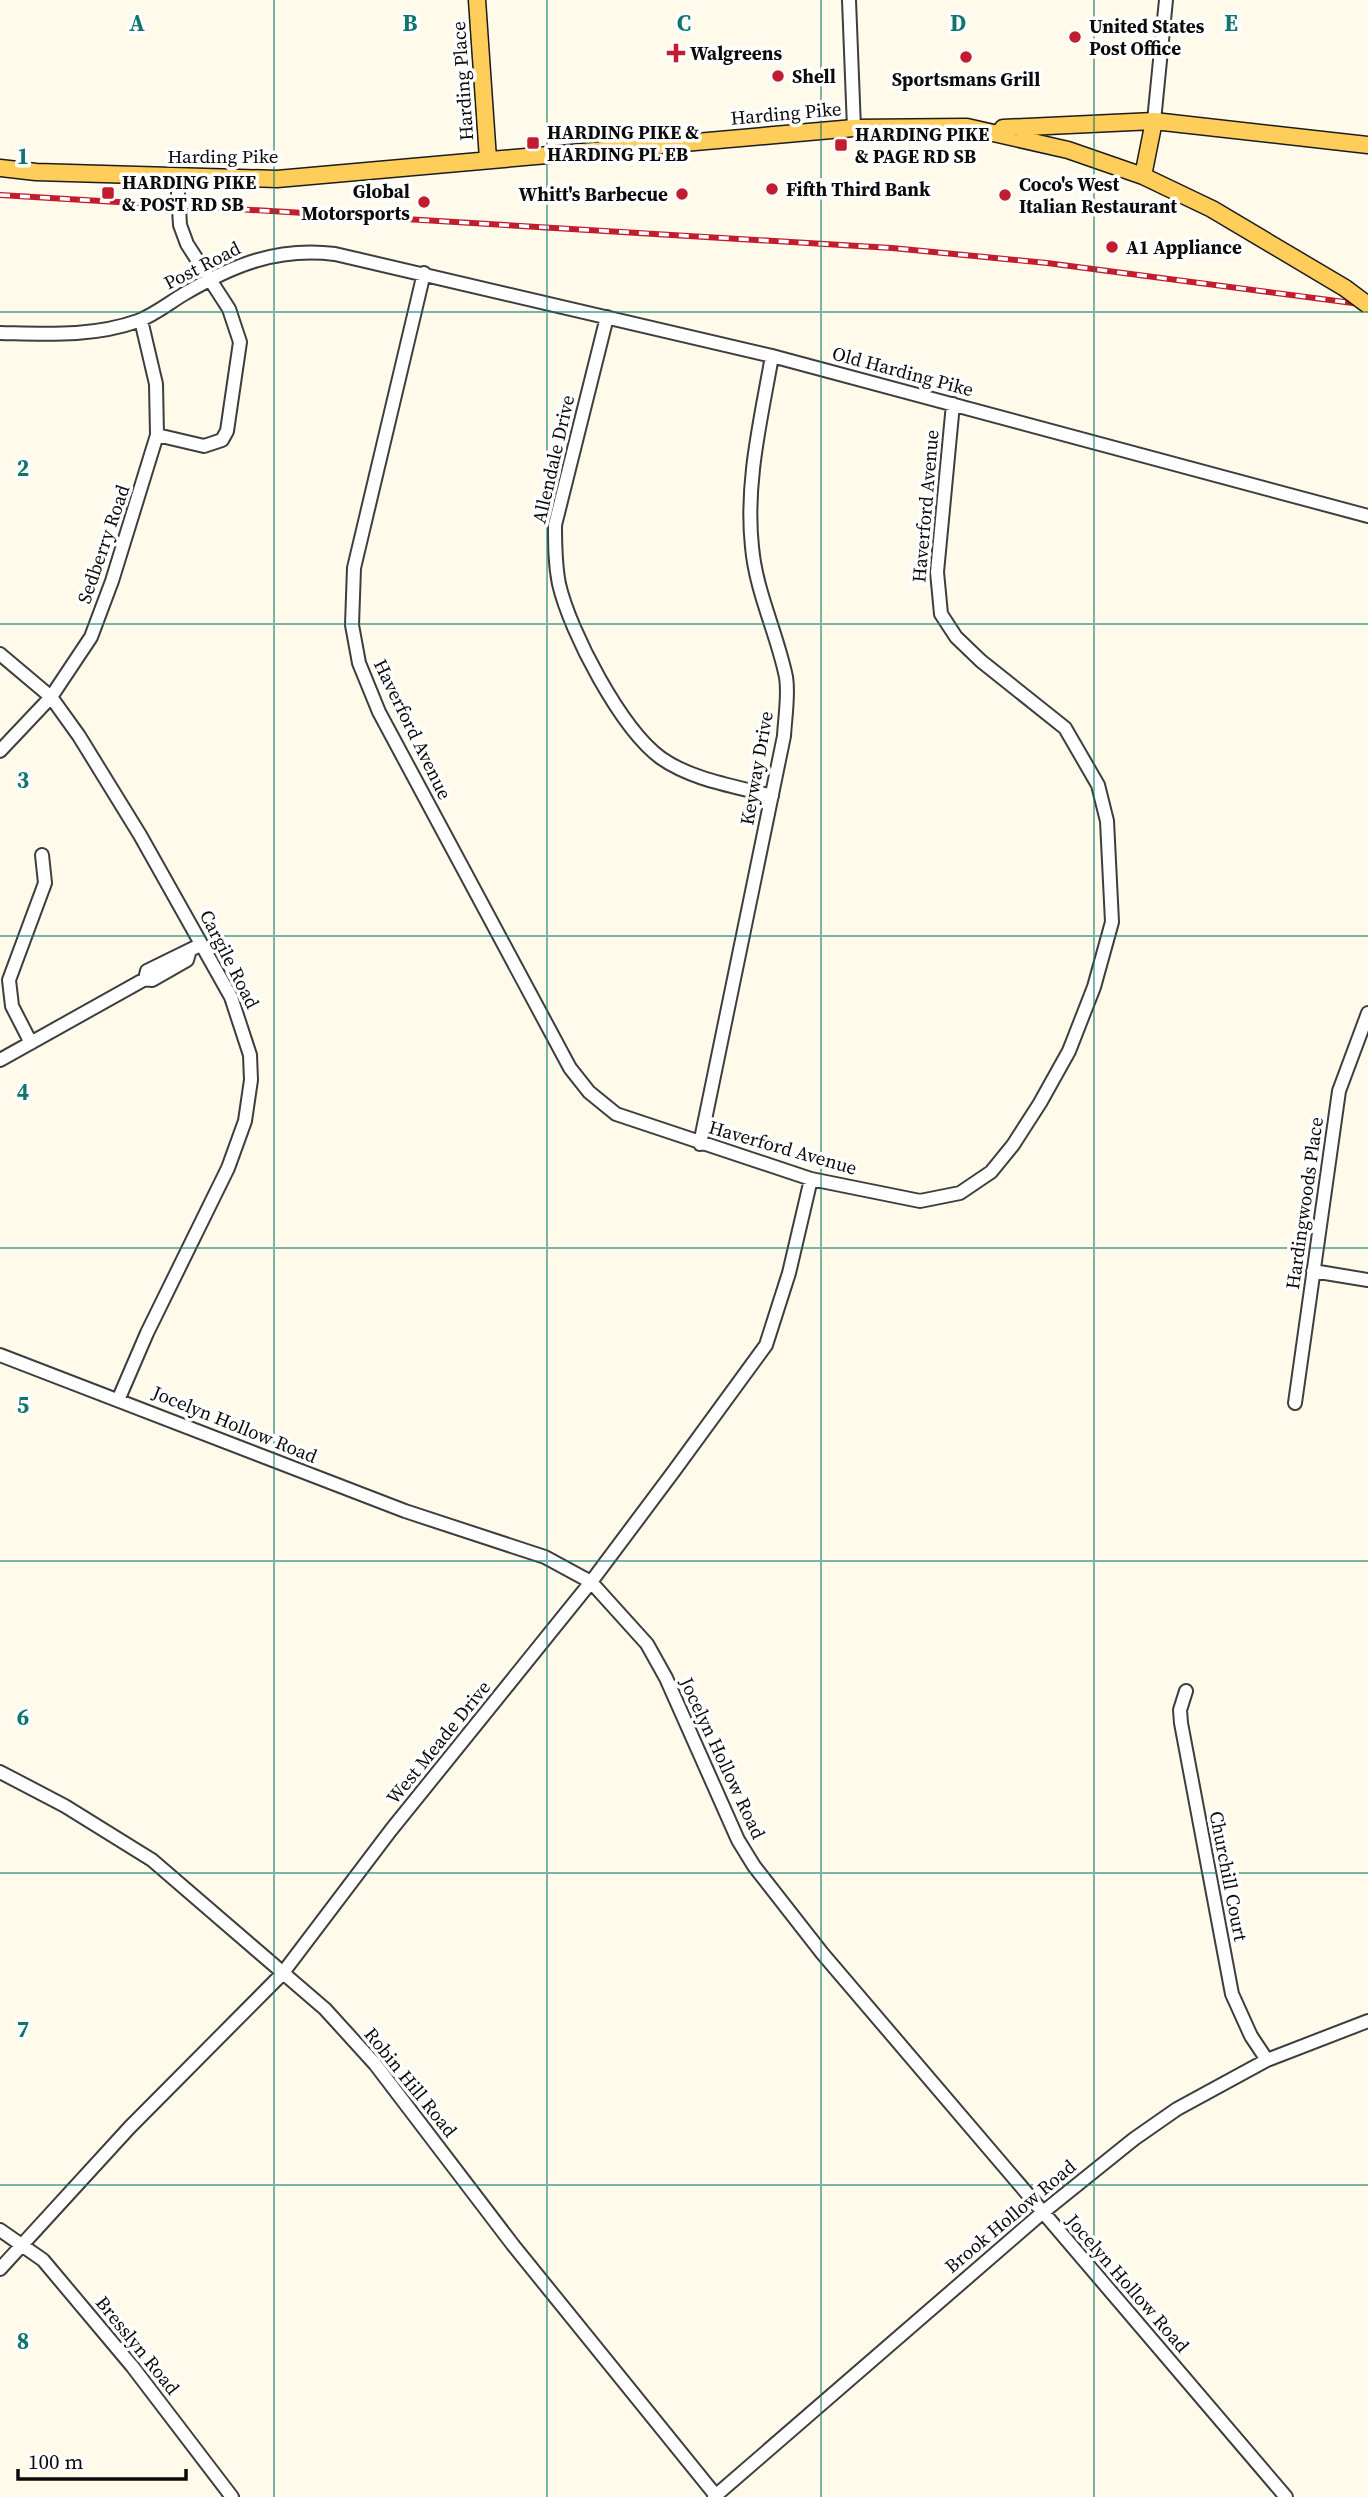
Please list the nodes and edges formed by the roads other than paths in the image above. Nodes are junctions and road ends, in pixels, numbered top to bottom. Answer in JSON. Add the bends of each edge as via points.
{"nodes":[{"id":1,"x":477,"y":0,"type":"edge"},
{"id":2,"x":849,"y":0,"type":"edge"},
{"id":3,"x":1166,"y":0,"type":"edge"},
{"id":4,"x":1154,"y":121,"type":"junction"},
{"id":5,"x":855,"y":128,"type":"junction"},
{"id":6,"x":983,"y":129,"type":"junction"},
{"id":7,"x":1368,"y":145,"type":"edge"},
{"id":8,"x":488,"y":159,"type":"junction"},
{"id":9,"x":0,"y":168,"type":"edge"},
{"id":10,"x":1143,"y":176,"type":"junction"},
{"id":11,"x":177,"y":177,"type":"junction"},
{"id":12,"x":424,"y":273,"type":"junction"},
{"id":13,"x":209,"y":280,"type":"junction"},
{"id":14,"x":1368,"y":305,"type":"edge"},
{"id":15,"x":607,"y":317,"type":"junction"},
{"id":16,"x":141,"y":320,"type":"junction"},
{"id":17,"x":0,"y":333,"type":"edge"},
{"id":18,"x":772,"y":356,"type":"junction"},
{"id":19,"x":953,"y":404,"type":"junction"},
{"id":20,"x":157,"y":435,"type":"junction"},
{"id":21,"x":1368,"y":516,"type":"edge"},
{"id":22,"x":0,"y":654,"type":"edge"},
{"id":23,"x":51,"y":696,"type":"junction"},
{"id":24,"x":0,"y":751,"type":"edge"},
{"id":25,"x":772,"y":796,"type":"junction"},
{"id":26,"x":42,"y":855,"type":"dead end"},
{"id":27,"x":202,"y":944,"type":"junction"},
{"id":28,"x":1368,"y":1013,"type":"edge"},
{"id":29,"x":31,"y":1043,"type":"junction"},
{"id":30,"x":0,"y":1060,"type":"edge"},
{"id":31,"x":700,"y":1144,"type":"junction"},
{"id":32,"x":811,"y":1179,"type":"junction"},
{"id":33,"x":1313,"y":1271,"type":"junction"},
{"id":34,"x":1368,"y":1280,"type":"edge"},
{"id":35,"x":0,"y":1355,"type":"edge"},
{"id":36,"x":119,"y":1398,"type":"junction"},
{"id":37,"x":1295,"y":1403,"type":"dead end"},
{"id":38,"x":592,"y":1582,"type":"junction"},
{"id":39,"x":1186,"y":1691,"type":"dead end"},
{"id":40,"x":0,"y":1772,"type":"edge"},
{"id":41,"x":282,"y":1974,"type":"junction"},
{"id":42,"x":1368,"y":2021,"type":"edge"},
{"id":43,"x":1267,"y":2060,"type":"junction"},
{"id":44,"x":1042,"y":2213,"type":"junction"},
{"id":45,"x":0,"y":2230,"type":"edge"},
{"id":46,"x":21,"y":2246,"type":"junction"},
{"id":47,"x":0,"y":2269,"type":"edge"},
{"id":48,"x":716,"y":2496,"type":"edge"},
{"id":49,"x":232,"y":2497,"type":"edge"},
{"id":50,"x":1286,"y":2497,"type":"edge"}],
"edges":[{"from":1,"to":8,"type":"main road","name":"Harding Place"},
{"from":2,"to":5,"type":"street"},
{"from":3,"to":4,"type":"street"},
{"from":4,"to":6,"type":"main road"},
{"from":4,"to":7,"type":"main road"},
{"from":4,"to":10,"type":"main road"},
{"from":5,"to":6,"type":"main road","name":"Harding Pike","via":[[927,125]]},
{"from":5,"to":8,"type":"main road","name":"Harding Pike"},
{"from":6,"to":10,"type":"main road","name":"Harding Pike","via":[[1068,150]]},
{"from":8,"to":11,"type":"main road","name":"Harding Pike","via":[[277,178]]},
{"from":9,"to":11,"type":"main road","name":"Harding Pike"},
{"from":10,"to":14,"type":"main road","name":"Harding Pike","bridge":true,"via":[[1212,209]]},
{"from":11,"to":13,"type":"street","via":[[180,225]]},
{"from":12,"to":13,"type":"street","name":"Post Road","via":[[335,254],[289,252],[255,259]]},
{"from":12,"to":15,"type":"street","name":"Old Harding Pike"},
{"from":12,"to":31,"type":"street","name":"Haverford Avenue","via":[[354,569],[352,625],[359,663],[391,736],[570,1068],[589,1092],[617,1114]]},
{"from":13,"to":16,"type":"street","name":"Post Road"},
{"from":13,"to":20,"type":"street","via":[[229,309],[240,342],[227,431],[222,440],[204,446]]},
{"from":15,"to":18,"type":"street","name":"Old Harding Pike"},
{"from":15,"to":25,"type":"street","name":"Allendale Drive","via":[[555,525],[555,558],[566,606],[611,698],[643,742],[680,769]]},
{"from":16,"to":17,"type":"street","name":"Post Road","via":[[62,335]]},
{"from":16,"to":20,"type":"street","name":"Sedberry Road","via":[[156,384]]},
{"from":18,"to":19,"type":"street","name":"Old Harding Pike"},
{"from":18,"to":25,"type":"street","name":"Keyway Drive","via":[[752,469],[750,511],[760,589],[786,679],[784,736]]},
{"from":19,"to":21,"type":"street","name":"Old Harding Pike"},
{"from":19,"to":32,"type":"street","name":"Haverford Avenue","via":[[937,572],[942,614],[956,637],[981,661],[1065,728],[1083,756],[1098,785],[1107,821],[1112,922],[1069,1051],[1013,1146],[991,1172],[960,1193],[920,1201]]},
{"from":20,"to":23,"type":"street","name":"Sedberry Road","via":[[91,637]]},
{"from":22,"to":23,"type":"street","name":"Cargile Road"},
{"from":23,"to":24,"type":"street","name":"Sedberry Road"},
{"from":23,"to":27,"type":"street","name":"Cargile Road"},
{"from":25,"to":31,"type":"street","name":"Keyway Drive"},
{"from":26,"to":29,"type":"street","via":[[45,883],[9,980],[12,1006]]},
{"from":27,"to":29,"type":"street","via":[[147,971],[145,979]]},
{"from":27,"to":36,"type":"street","name":"Cargile Road","via":[[231,997],[250,1055],[245,1121],[217,1194]]},
{"from":28,"to":33,"type":"street","name":"Hardingwoods Place","via":[[1339,1091]]},
{"from":29,"to":30,"type":"street"},
{"from":31,"to":32,"type":"street","name":"Haverford Avenue"},
{"from":32,"to":38,"type":"street","name":"West Meade Drive","via":[[766,1345]]},
{"from":33,"to":34,"type":"street"},
{"from":33,"to":37,"type":"street","name":"Hardingwoods Place"},
{"from":35,"to":36,"type":"street","name":"Jocelyn Hollow Road"},
{"from":36,"to":38,"type":"street","name":"Jocelyn Hollow Road","via":[[405,1511],[545,1557]]},
{"from":38,"to":41,"type":"street","name":"West Meade Drive","via":[[391,1830]]},
{"from":38,"to":44,"type":"street","name":"Jocelyn Hollow Road","via":[[647,1644],[727,1819],[754,1866]]},
{"from":39,"to":43,"type":"street","name":"Churchill Court","via":[[1181,1723],[1231,1994]]},
{"from":40,"to":41,"type":"street","name":"Robin Hill Road","via":[[152,1860]]},
{"from":41,"to":46,"type":"street","name":"West Meade Drive","via":[[130,2127]]},
{"from":41,"to":48,"type":"street","name":"Robin Hill Road","via":[[325,2009],[375,2064],[513,2245]]},
{"from":42,"to":43,"type":"street","name":"Brook Hollow Road"},
{"from":43,"to":44,"type":"street","name":"Brook Hollow Road","via":[[1177,2109]]},
{"from":44,"to":48,"type":"street","name":"Brook Hollow Road"},
{"from":44,"to":50,"type":"street","name":"Jocelyn Hollow Road"},
{"from":45,"to":46,"type":"street","name":"Bresslyn Road"},
{"from":46,"to":47,"type":"street","name":"West Meade Drive"},
{"from":46,"to":49,"type":"street","name":"Bresslyn Road","via":[[43,2260],[112,2341]]}]}
